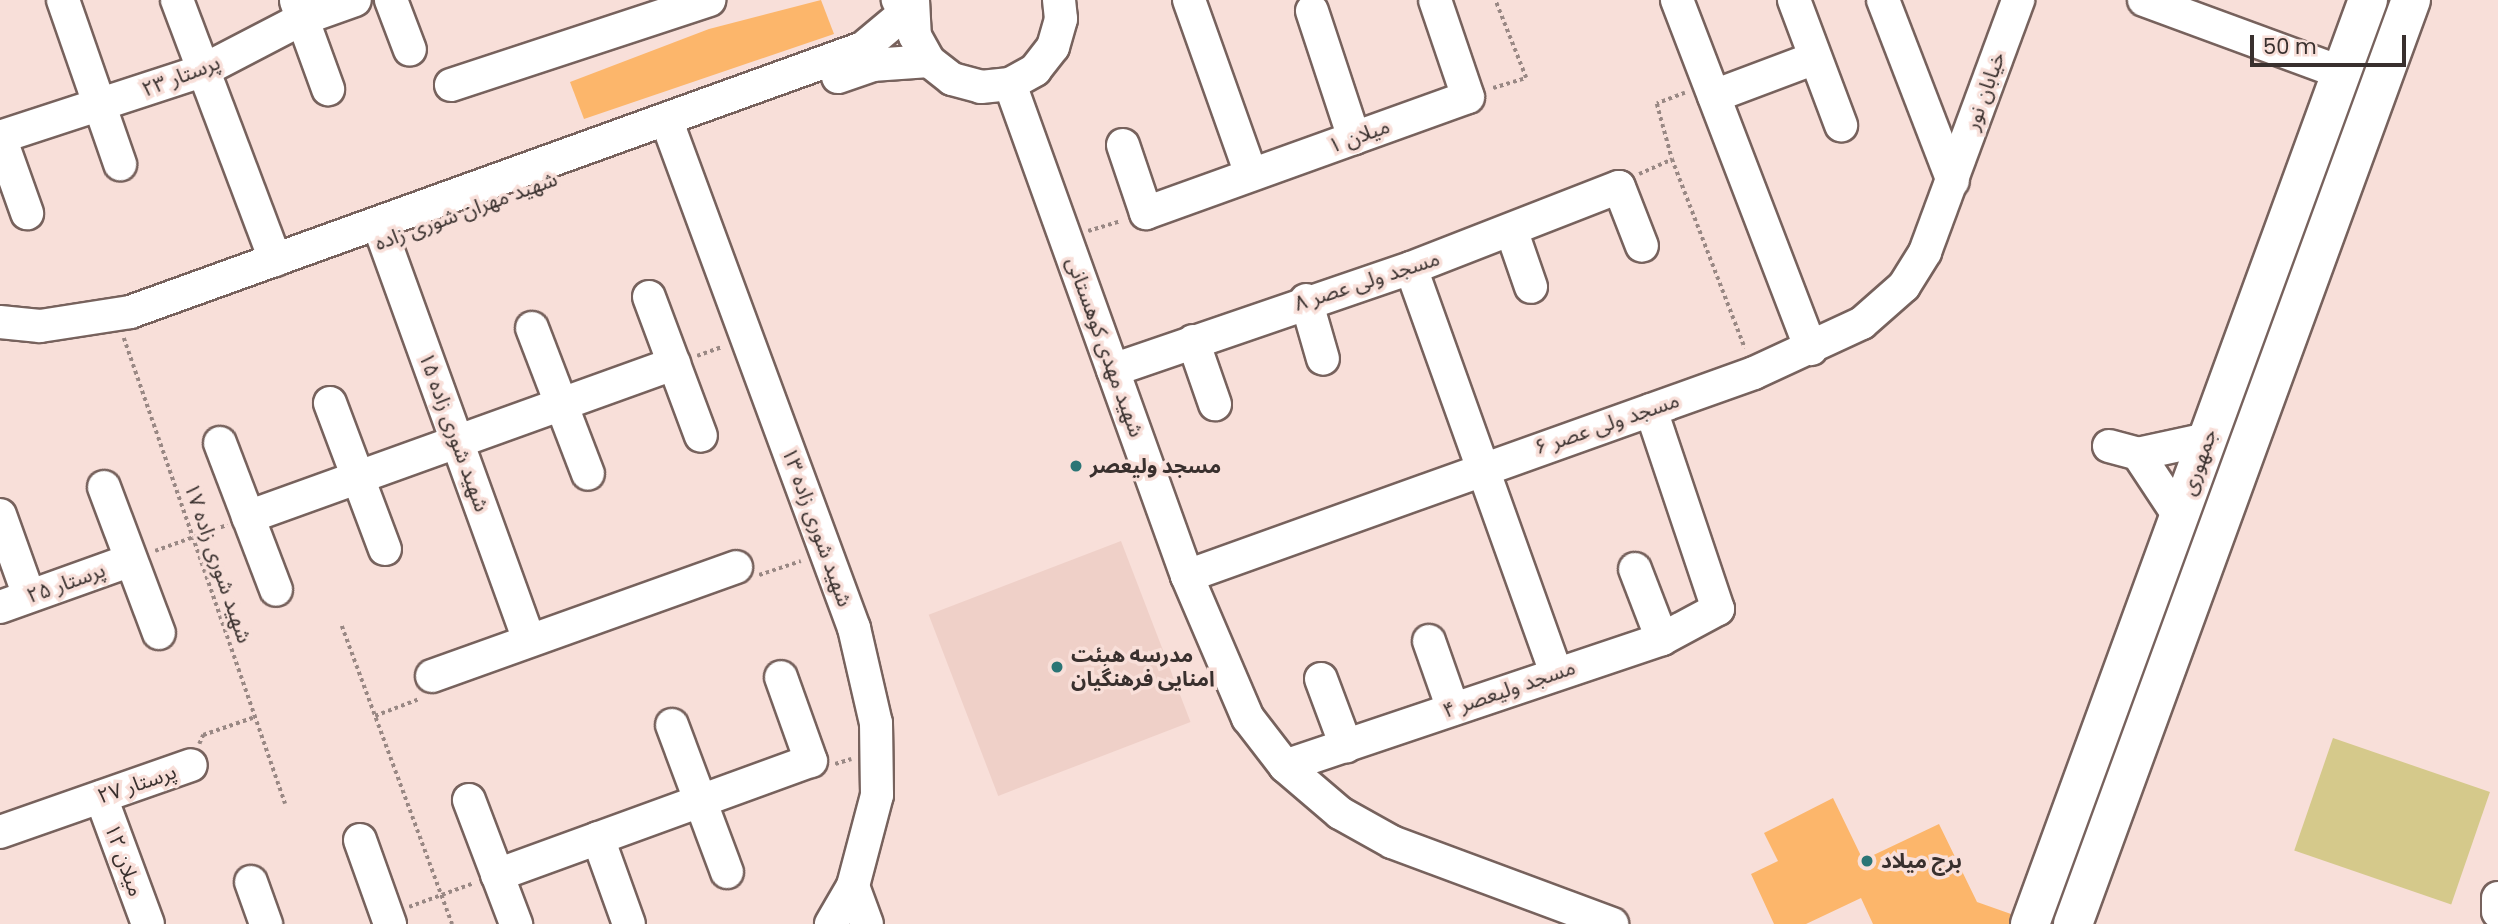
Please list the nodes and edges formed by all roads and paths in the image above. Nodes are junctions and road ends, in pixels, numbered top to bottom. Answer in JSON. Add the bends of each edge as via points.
{"nodes":[{"id":1,"x":63,"y":0,"type":"edge"},
{"id":2,"x":177,"y":0,"type":"edge"},
{"id":3,"x":355,"y":0,"type":"edge"},
{"id":4,"x":391,"y":0,"type":"edge"},
{"id":5,"x":709,"y":0,"type":"edge"},
{"id":6,"x":1189,"y":0,"type":"edge"},
{"id":7,"x":1435,"y":0,"type":"edge"},
{"id":8,"x":1495,"y":0,"type":"edge"},
{"id":9,"x":1677,"y":0,"type":"edge"},
{"id":10,"x":1794,"y":0,"type":"edge"},
{"id":11,"x":1884,"y":0,"type":"edge"},
{"id":12,"x":2018,"y":0,"type":"edge"},
{"id":13,"x":2144,"y":0,"type":"edge"},
{"id":14,"x":2368,"y":0,"type":"edge"},
{"id":15,"x":2411,"y":0,"type":"edge"},
{"id":16,"x":908,"y":2,"type":"edge"},
{"id":17,"x":1066,"y":6,"type":"edge"},
{"id":18,"x":658,"y":7,"type":"edge"},
{"id":19,"x":299,"y":9,"type":"edge"},
{"id":20,"x":1312,"y":11,"type":"dead end"},
{"id":21,"x":410,"y":50,"type":"dead end"},
{"id":22,"x":1815,"y":58,"type":"junction"},
{"id":23,"x":929,"y":61,"type":"junction"},
{"id":24,"x":202,"y":71,"type":"junction"},
{"id":25,"x":2342,"y":73,"type":"junction"},
{"id":26,"x":1010,"y":84,"type":"junction"},
{"id":27,"x":451,"y":85,"type":"dead end"},
{"id":28,"x":328,"y":89,"type":"dead end"},
{"id":29,"x":1711,"y":90,"type":"junction"},
{"id":30,"x":1468,"y":97,"type":"junction"},
{"id":31,"x":101,"y":106,"type":"junction"},
{"id":32,"x":1841,"y":125,"type":"dead end"},
{"id":33,"x":670,"y":128,"type":"junction"},
{"id":34,"x":0,"y":137,"type":"edge"},
{"id":35,"x":1354,"y":138,"type":"junction"},
{"id":36,"x":1123,"y":145,"type":"dead end"},
{"id":37,"x":1672,"y":159,"type":"junction"},
{"id":38,"x":120,"y":164,"type":"dead end"},
{"id":39,"x":1251,"y":174,"type":"junction"},
{"id":40,"x":1953,"y":181,"type":"junction"},
{"id":41,"x":1619,"y":187,"type":"junction"},
{"id":42,"x":27,"y":213,"type":"dead end"},
{"id":43,"x":1146,"y":213,"type":"junction"},
{"id":44,"x":381,"y":232,"type":"junction"},
{"id":45,"x":1511,"y":232,"type":"junction"},
{"id":46,"x":1067,"y":238,"type":"junction"},
{"id":47,"x":1642,"y":246,"type":"dead end"},
{"id":48,"x":275,"y":260,"type":"junction"},
{"id":49,"x":1411,"y":268,"type":"junction"},
{"id":50,"x":1531,"y":287,"type":"dead end"},
{"id":51,"x":649,"y":297,"type":"dead end"},
{"id":52,"x":1306,"y":300,"type":"junction"},
{"id":53,"x":0,"y":321,"type":"edge"},
{"id":54,"x":533,"y":328,"type":"dead end"},
{"id":55,"x":122,"y":333,"type":"junction"},
{"id":56,"x":747,"y":338,"type":"junction"},
{"id":57,"x":0,"y":341,"type":"edge"},
{"id":58,"x":1193,"y":341,"type":"junction"},
{"id":59,"x":1811,"y":349,"type":"junction"},
{"id":60,"x":1323,"y":359,"type":"dead end"},
{"id":61,"x":674,"y":364,"type":"junction"},
{"id":62,"x":1113,"y":370,"type":"junction"},
{"id":63,"x":1754,"y":373,"type":"junction"},
{"id":64,"x":330,"y":403,"type":"dead end"},
{"id":65,"x":1215,"y":404,"type":"dead end"},
{"id":66,"x":561,"y":405,"type":"junction"},
{"id":67,"x":1651,"y":410,"type":"junction"},
{"id":68,"x":701,"y":436,"type":"dead end"},
{"id":69,"x":2207,"y":439,"type":"junction"},
{"id":70,"x":457,"y":442,"type":"junction"},
{"id":71,"x":220,"y":443,"type":"dead end"},
{"id":72,"x":1483,"y":466,"type":"junction"},
{"id":73,"x":588,"y":474,"type":"dead end"},
{"id":74,"x":358,"y":478,"type":"junction"},
{"id":75,"x":104,"y":487,"type":"dead end"},
{"id":76,"x":0,"y":515,"type":"edge"},
{"id":77,"x":2179,"y":516,"type":"junction"},
{"id":78,"x":248,"y":517,"type":"junction"},
{"id":79,"x":193,"y":537,"type":"junction"},
{"id":80,"x":385,"y":550,"type":"dead end"},
{"id":81,"x":827,"y":553,"type":"junction"},
{"id":82,"x":131,"y":559,"type":"junction"},
{"id":83,"x":736,"y":567,"type":"joint"},
{"id":84,"x":1635,"y":569,"type":"dead end"},
{"id":85,"x":1187,"y":576,"type":"junction"},
{"id":86,"x":276,"y":590,"type":"dead end"},
{"id":87,"x":29,"y":596,"type":"junction"},
{"id":88,"x":0,"y":607,"type":"edge"},
{"id":89,"x":342,"y":626,"type":"dead end"},
{"id":90,"x":159,"y":633,"type":"dead end"},
{"id":91,"x":1662,"y":639,"type":"junction"},
{"id":92,"x":529,"y":641,"type":"junction"},
{"id":93,"x":1429,"y":641,"type":"dead end"},
{"id":94,"x":1555,"y":671,"type":"junction"},
{"id":95,"x":432,"y":676,"type":"joint"},
{"id":96,"x":781,"y":677,"type":"dead end"},
{"id":97,"x":1321,"y":679,"type":"dead end"},
{"id":98,"x":1453,"y":709,"type":"junction"},
{"id":99,"x":375,"y":716,"type":"junction"},
{"id":100,"x":255,"y":717,"type":"junction"},
{"id":101,"x":672,"y":725,"type":"dead end"},
{"id":102,"x":1346,"y":746,"type":"junction"},
{"id":103,"x":876,"y":752,"type":"junction"},
{"id":104,"x":811,"y":761,"type":"junction"},
{"id":105,"x":191,"y":765,"type":"joint"},
{"id":106,"x":1285,"y":766,"type":"junction"},
{"id":107,"x":101,"y":797,"type":"junction"},
{"id":108,"x":470,"y":800,"type":"dead end"},
{"id":109,"x":701,"y":801,"type":"junction"},
{"id":110,"x":285,"y":804,"type":"dead end"},
{"id":111,"x":0,"y":832,"type":"edge"},
{"id":112,"x":598,"y":838,"type":"junction"},
{"id":113,"x":360,"y":840,"type":"dead end"},
{"id":114,"x":727,"y":872,"type":"dead end"},
{"id":115,"x":497,"y":875,"type":"junction"},
{"id":116,"x":251,"y":882,"type":"dead end"},
{"id":117,"x":853,"y":886,"type":"junction"},
{"id":118,"x":441,"y":895,"type":"junction"},
{"id":119,"x":2498,"y":898,"type":"edge"},
{"id":120,"x":2498,"y":912,"type":"edge"},
{"id":121,"x":1576,"y":918,"type":"edge"},
{"id":122,"x":380,"y":921,"type":"edge"},
{"id":123,"x":148,"y":924,"type":"edge"},
{"id":124,"x":266,"y":924,"type":"edge"},
{"id":125,"x":452,"y":924,"type":"edge"},
{"id":126,"x":516,"y":924,"type":"edge"},
{"id":127,"x":629,"y":924,"type":"edge"},
{"id":128,"x":831,"y":924,"type":"edge"},
{"id":129,"x":867,"y":924,"type":"edge"},
{"id":130,"x":1612,"y":924,"type":"edge"},
{"id":131,"x":2030,"y":924,"type":"edge"},
{"id":132,"x":2073,"y":924,"type":"edge"}],
"edges":[{"from":1,"to":31,"type":"street"},
{"from":2,"to":24,"type":"street"},
{"from":3,"to":19,"type":"street","name":"پرستار ۲۳"},
{"from":4,"to":21,"type":"street"},
{"from":5,"to":18,"type":"street"},
{"from":6,"to":39,"type":"street"},
{"from":7,"to":30,"type":"street"},
{"from":8,"to":30,"type":"path","via":[[1526,78]]},
{"from":9,"to":29,"type":"street"},
{"from":10,"to":22,"type":"street"},
{"from":11,"to":40,"type":"street"},
{"from":12,"to":40,"type":"street","name":"خیابان نور"},
{"from":13,"to":25,"type":"street"},
{"from":14,"to":25,"type":"main road","name":"جمهوری"},
{"from":15,"to":132,"type":"main road","name":"جمهوری"},
{"from":16,"to":23,"type":"street","via":[[915,36]]},
{"from":16,"to":33,"type":"street","name":"شهید مهران شوری زاده","via":[[863,48]]},
{"from":17,"to":26,"type":"street","via":[[1047,54],[1035,70]]},
{"from":18,"to":27,"type":"street"},
{"from":19,"to":24,"type":"street","name":"پرستار ۲۳"},
{"from":19,"to":28,"type":"street"},
{"from":20,"to":35,"type":"street"},
{"from":22,"to":29,"type":"street"},
{"from":22,"to":32,"type":"street"},
{"from":23,"to":26,"type":"street","via":[[962,82],[981,87]]},
{"from":23,"to":33,"type":"street","name":"شهید مهران شوری زاده","via":[[873,65]]},
{"from":24,"to":31,"type":"street","name":"پرستار ۲۳"},
{"from":24,"to":48,"type":"street"},
{"from":25,"to":69,"type":"main road","name":"جمهوری"},
{"from":26,"to":46,"type":"street","name":"شهید مهدی کوهستانی"},
{"from":29,"to":37,"type":"path","via":[[1657,104]]},
{"from":29,"to":59,"type":"street"},
{"from":30,"to":35,"type":"street","name":"میلان ۱"},
{"from":31,"to":34,"type":"street","name":"پرستار ۲۳"},
{"from":31,"to":38,"type":"street"},
{"from":33,"to":44,"type":"street","name":"شهید مهران شوری زاده"},
{"from":33,"to":56,"type":"street","name":"شهید شوری زاده ۱۳"},
{"from":34,"to":42,"type":"street"},
{"from":35,"to":39,"type":"street","name":"میلان ۱"},
{"from":36,"to":43,"type":"street"},
{"from":37,"to":41,"type":"path"},
{"from":37,"to":63,"type":"path"},
{"from":39,"to":43,"type":"street","name":"میلان ۱"},
{"from":40,"to":59,"type":"street","name":"مسجد ولی عصر ۶","via":[[1925,252],[1904,286],[1862,323]]},
{"from":41,"to":45,"type":"street","name":"مسجد ولی عصر ۸"},
{"from":41,"to":47,"type":"street"},
{"from":43,"to":46,"type":"path"},
{"from":44,"to":48,"type":"street","name":"شهید مهران شوری زاده"},
{"from":44,"to":55,"type":"street","name":"شهید مهران شوری زاده"},
{"from":44,"to":70,"type":"street","name":"شهید شوری زاده ۱۵"},
{"from":45,"to":49,"type":"street","name":"مسجد ولی عصر ۸"},
{"from":45,"to":50,"type":"street"},
{"from":46,"to":62,"type":"street","name":"شهید مهدی کوهستانی"},
{"from":48,"to":53,"type":"street","name":"شهید مهران شوری زاده","via":[[118,314],[40,326]]},
{"from":49,"to":52,"type":"street","name":"مسجد ولی عصر ۸"},
{"from":49,"to":72,"type":"street"},
{"from":51,"to":61,"type":"street"},
{"from":52,"to":58,"type":"street","name":"مسجد ولی عصر ۸"},
{"from":52,"to":60,"type":"street"},
{"from":54,"to":66,"type":"street"},
{"from":55,"to":57,"type":"street","name":"شهید مهران شوری زاده","via":[[40,345]]},
{"from":55,"to":79,"type":"path","name":"شهید شوری زاده ۱۷"},
{"from":56,"to":61,"type":"path"},
{"from":56,"to":81,"type":"street","name":"شهید شوری زاده ۱۳"},
{"from":58,"to":62,"type":"street","name":"مسجد ولی عصر ۸"},
{"from":58,"to":65,"type":"street"},
{"from":59,"to":63,"type":"street","name":"مسجد ولی عصر ۶"},
{"from":61,"to":66,"type":"street"},
{"from":61,"to":68,"type":"street"},
{"from":62,"to":85,"type":"street","name":"شهید مهدی کوهستانی"},
{"from":63,"to":67,"type":"street","name":"مسجد ولی عصر ۶"},
{"from":64,"to":74,"type":"street"},
{"from":66,"to":70,"type":"street"},
{"from":66,"to":73,"type":"street"},
{"from":67,"to":72,"type":"street","name":"مسجد ولی عصر ۶"},
{"from":67,"to":91,"type":"street","name":"مسجد ولیعصر ۴","via":[[1718,609]]},
{"from":69,"to":77,"type":"main road","name":"جمهوری"},
{"from":69,"to":77,"type":"street","via":[[2123,450]]},
{"from":70,"to":74,"type":"street"},
{"from":70,"to":92,"type":"street","name":"شهید شوری زاده ۱۵"},
{"from":71,"to":78,"type":"street"},
{"from":72,"to":85,"type":"street","name":"مسجد ولی عصر ۶"},
{"from":72,"to":94,"type":"street"},
{"from":74,"to":78,"type":"street"},
{"from":74,"to":80,"type":"street"},
{"from":75,"to":82,"type":"street"},
{"from":76,"to":87,"type":"street"},
{"from":77,"to":131,"type":"main road","name":"جمهوری"},
{"from":78,"to":79,"type":"path"},
{"from":78,"to":86,"type":"street"},
{"from":79,"to":82,"type":"path"},
{"from":79,"to":100,"type":"path","name":"شهید شوری زاده ۱۷"},
{"from":81,"to":83,"type":"path","via":[[755,577]]},
{"from":81,"to":103,"type":"street","name":"شهید شوری زاده ۱۳","via":[[854,628],[876,723]]},
{"from":82,"to":87,"type":"street","name":"پرستار ۲۵"},
{"from":82,"to":90,"type":"street"},
{"from":83,"to":92,"type":"street"},
{"from":84,"to":91,"type":"street"},
{"from":85,"to":106,"type":"street","name":"شهید مهدی کوهستانی","via":[[1248,718]]},
{"from":87,"to":88,"type":"street","name":"پرستار ۲۵"},
{"from":89,"to":99,"type":"path"},
{"from":91,"to":94,"type":"street","name":"مسجد ولیعصر ۴"},
{"from":92,"to":95,"type":"street"},
{"from":93,"to":98,"type":"street"},
{"from":94,"to":98,"type":"street","name":"مسجد ولیعصر ۴"},
{"from":95,"to":99,"type":"path","via":[[431,694]]},
{"from":96,"to":104,"type":"street"},
{"from":97,"to":102,"type":"street"},
{"from":98,"to":102,"type":"street","name":"مسجد ولیعصر ۴"},
{"from":99,"to":118,"type":"path"},
{"from":100,"to":105,"type":"path","name":"پرستار ۲۷","via":[[203,735]]},
{"from":100,"to":110,"type":"path","name":"شهید شوری زاده ۱۷"},
{"from":101,"to":109,"type":"street"},
{"from":102,"to":106,"type":"street","name":"مسجد ولیعصر ۴"},
{"from":103,"to":104,"type":"path","via":[[823,767]]},
{"from":103,"to":117,"type":"street","name":"شهید شوری زاده ۱۳","via":[[877,795]]},
{"from":104,"to":109,"type":"street"},
{"from":105,"to":107,"type":"street","name":"پرستار ۲۷"},
{"from":106,"to":121,"type":"street","name":"شهید مهدی کوهستانی","via":[[1340,813],[1392,842]]},
{"from":107,"to":111,"type":"street","name":"پرستار ۲۷"},
{"from":107,"to":123,"type":"street","name":"میلان ۱۲"},
{"from":108,"to":115,"type":"street"},
{"from":109,"to":112,"type":"street"},
{"from":109,"to":114,"type":"street"},
{"from":112,"to":115,"type":"street"},
{"from":112,"to":127,"type":"street"},
{"from":113,"to":122,"type":"street"},
{"from":115,"to":118,"type":"path"},
{"from":115,"to":126,"type":"street"},
{"from":116,"to":124,"type":"street"},
{"from":117,"to":128,"type":"street","name":"شهید شوری زاده ۱۳"},
{"from":117,"to":129,"type":"street"},
{"from":118,"to":122,"type":"path"},
{"from":118,"to":125,"type":"path"},
{"from":119,"to":120,"type":"street"},
{"from":121,"to":130,"type":"street","name":"شهید مهدی کوهستانی"}]}
